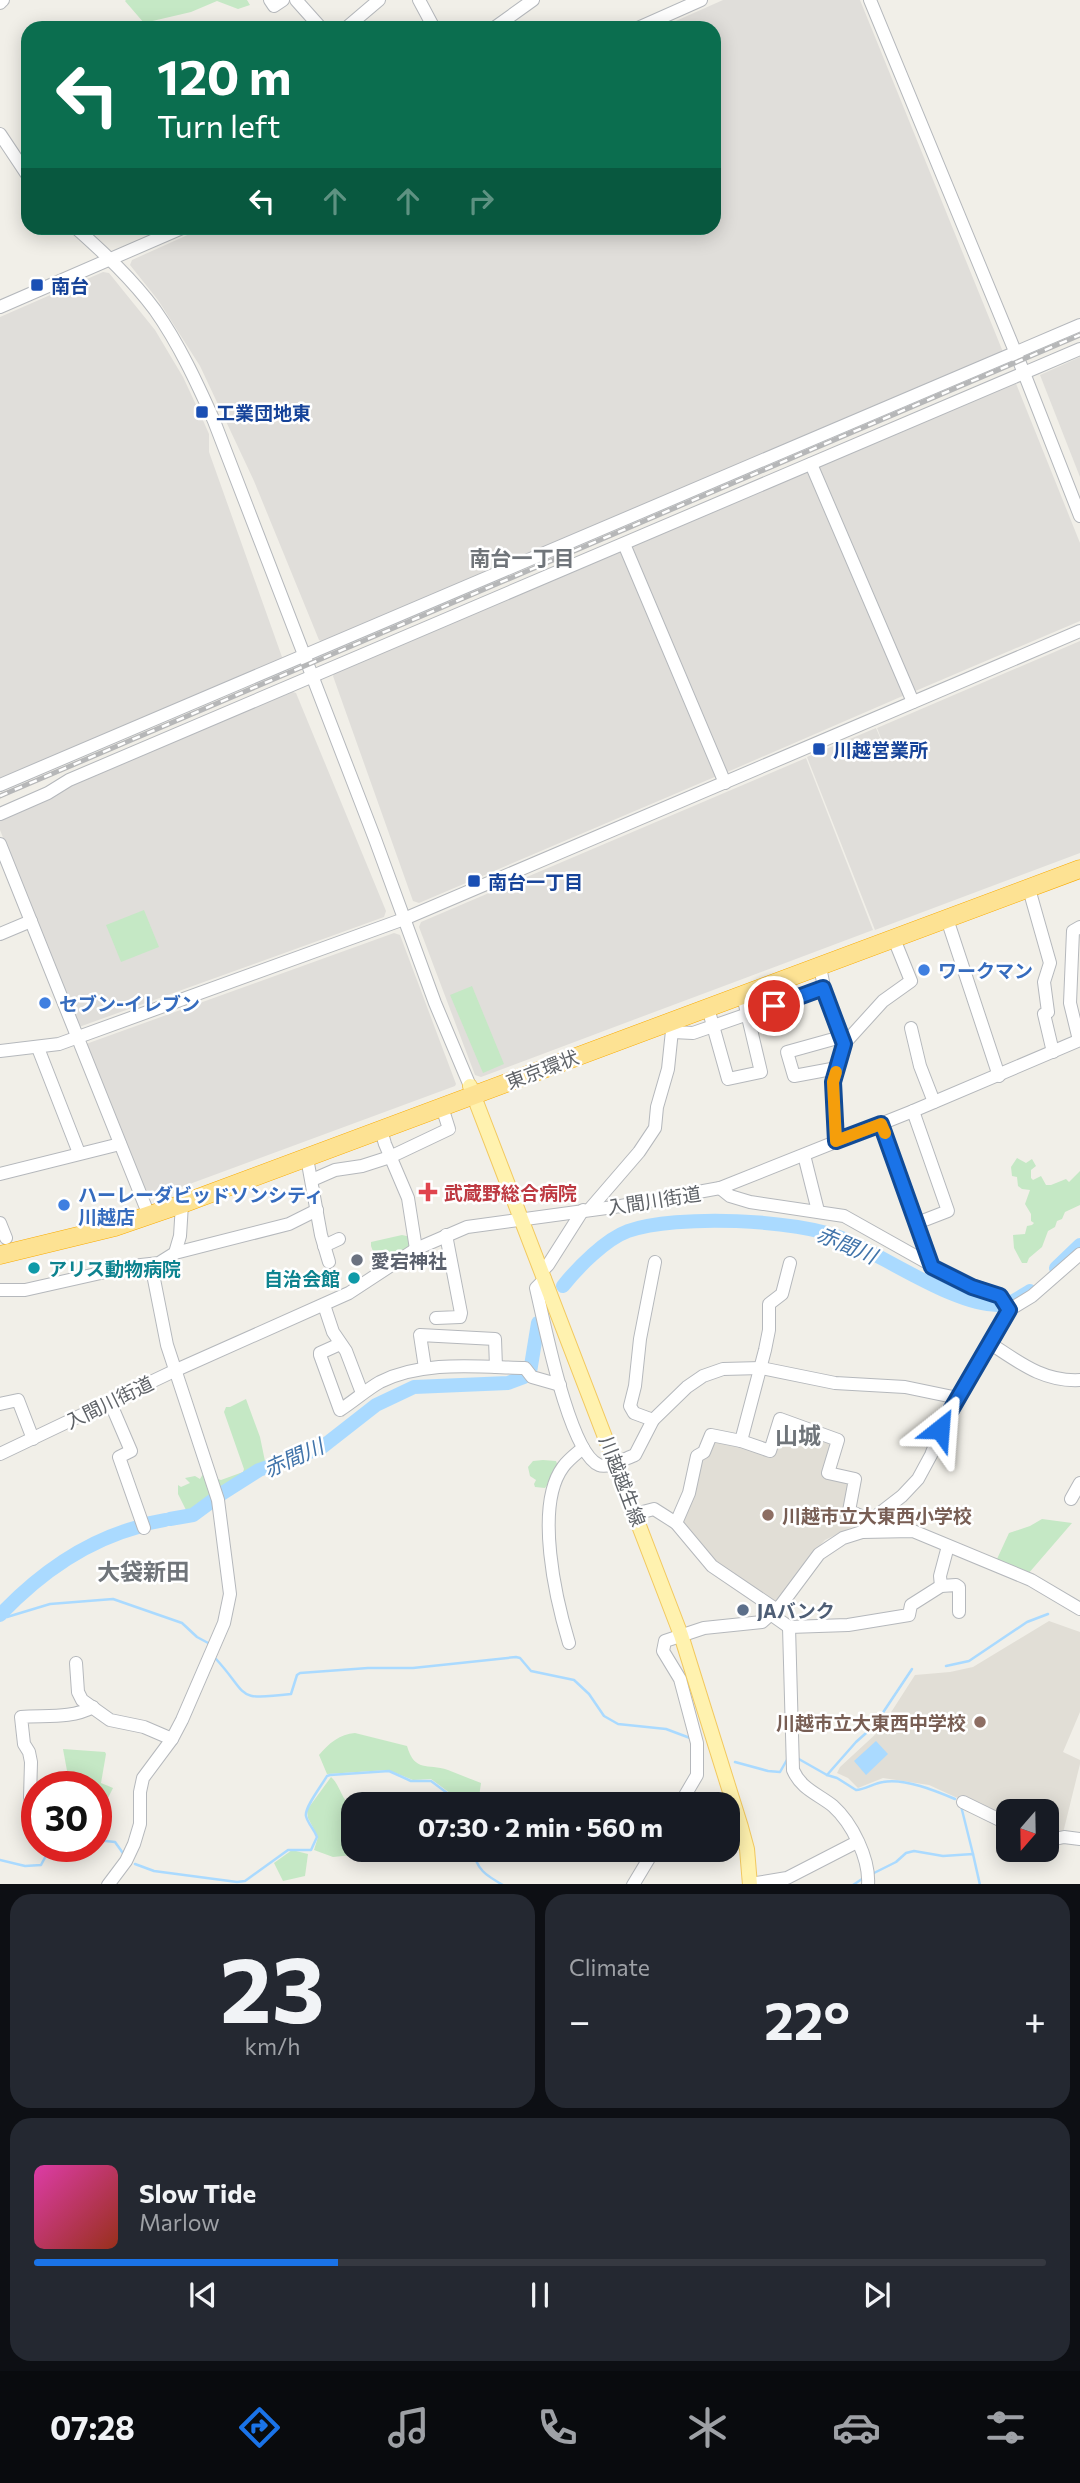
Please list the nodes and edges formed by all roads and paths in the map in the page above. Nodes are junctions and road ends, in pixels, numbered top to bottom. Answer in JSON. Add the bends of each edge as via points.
{"nodes":[{"id":1,"x":270,"y":0,"type":"edge"},
{"id":2,"x":283,"y":0,"type":"edge"},
{"id":3,"x":296,"y":0,"type":"edge"},
{"id":4,"x":379,"y":0,"type":"edge"},
{"id":5,"x":419,"y":0,"type":"edge"},
{"id":6,"x":533,"y":0,"type":"edge"},
{"id":7,"x":701,"y":0,"type":"edge"},
{"id":8,"x":870,"y":0,"type":"edge"},
{"id":9,"x":315,"y":21,"type":"edge"},
{"id":10,"x":354,"y":21,"type":"edge"},
{"id":11,"x":430,"y":21,"type":"edge"},
{"id":12,"x":504,"y":21,"type":"edge"},
{"id":13,"x":654,"y":21,"type":"edge"},
{"id":14,"x":0,"y":134,"type":"edge"},
{"id":15,"x":21,"y":166,"type":"edge"},
{"id":16,"x":84,"y":235,"type":"edge"},
{"id":17,"x":162,"y":235,"type":"edge"},
{"id":18,"x":110,"y":258,"type":"junction"},
{"id":19,"x":0,"y":307,"type":"edge"},
{"id":20,"x":1080,"y":325,"type":"edge"},
{"id":21,"x":1080,"y":349,"type":"edge"},
{"id":22,"x":1016,"y":353,"type":"junction"},
{"id":23,"x":1024,"y":373,"type":"junction"},
{"id":24,"x":811,"y":464,"type":"junction"},
{"id":25,"x":1080,"y":516,"type":"edge"},
{"id":26,"x":624,"y":544,"type":"junction"},
{"id":27,"x":1080,"y":631,"type":"edge"},
{"id":28,"x":303,"y":655,"type":"junction"},
{"id":29,"x":311,"y":677,"type":"junction"},
{"id":30,"x":913,"y":702,"type":"junction"},
{"id":31,"x":725,"y":783,"type":"junction"},
{"id":32,"x":0,"y":785,"type":"edge"},
{"id":33,"x":0,"y":814,"type":"edge"},
{"id":34,"x":0,"y":844,"type":"edge"},
{"id":35,"x":1080,"y":862,"type":"edge"},
{"id":36,"x":1080,"y":869,"type":"edge"},
{"id":37,"x":6,"y":875,"type":"edge"},
{"id":38,"x":1029,"y":889,"type":"junction"},
{"id":39,"x":404,"y":919,"type":"junction"},
{"id":40,"x":947,"y":919,"type":"junction"},
{"id":41,"x":32,"y":921,"type":"junction"},
{"id":42,"x":1080,"y":927,"type":"edge"},
{"id":43,"x":0,"y":934,"type":"edge"},
{"id":44,"x":894,"y":939,"type":"junction"},
{"id":45,"x":820,"y":967,"type":"junction"},
{"id":46,"x":823,"y":988,"type":"junction"},
{"id":47,"x":743,"y":996,"type":"junction"},
{"id":48,"x":708,"y":1008,"type":"junction"},
{"id":49,"x":749,"y":1014,"type":"junction"},
{"id":50,"x":673,"y":1026,"type":"junction"},
{"id":51,"x":714,"y":1027,"type":"junction"},
{"id":52,"x":911,"y":1028,"type":"dead end"},
{"id":53,"x":78,"y":1038,"type":"junction"},
{"id":54,"x":843,"y":1040,"type":"junction"},
{"id":55,"x":1080,"y":1040,"type":"edge"},
{"id":56,"x":38,"y":1048,"type":"junction"},
{"id":57,"x":0,"y":1051,"type":"edge"},
{"id":58,"x":1053,"y":1052,"type":"junction"},
{"id":59,"x":837,"y":1068,"type":"junction"},
{"id":60,"x":999,"y":1076,"type":"junction"},
{"id":61,"x":471,"y":1091,"type":"junction"},
{"id":62,"x":934,"y":1102,"type":"junction"},
{"id":63,"x":442,"y":1107,"type":"junction"},
{"id":64,"x":913,"y":1111,"type":"junction"},
{"id":65,"x":881,"y":1124,"type":"junction"},
{"id":66,"x":381,"y":1130,"type":"junction"},
{"id":67,"x":836,"y":1141,"type":"junction"},
{"id":68,"x":120,"y":1144,"type":"junction"},
{"id":69,"x":79,"y":1153,"type":"junction"},
{"id":70,"x":804,"y":1155,"type":"junction"},
{"id":71,"x":390,"y":1157,"type":"junction"},
{"id":72,"x":307,"y":1158,"type":"junction"},
{"id":73,"x":0,"y":1174,"type":"edge"},
{"id":74,"x":312,"y":1180,"type":"junction"},
{"id":75,"x":720,"y":1188,"type":"junction"},
{"id":76,"x":182,"y":1204,"type":"junction"},
{"id":77,"x":146,"y":1208,"type":"junction"},
{"id":78,"x":317,"y":1210,"type":"junction"},
{"id":79,"x":586,"y":1210,"type":"junction"},
{"id":80,"x":818,"y":1211,"type":"junction"},
{"id":81,"x":521,"y":1218,"type":"junction"},
{"id":82,"x":0,"y":1223,"type":"edge"},
{"id":83,"x":917,"y":1223,"type":"junction"},
{"id":84,"x":446,"y":1235,"type":"junction"},
{"id":85,"x":340,"y":1239,"type":"dead end"},
{"id":86,"x":2,"y":1246,"type":"edge"},
{"id":87,"x":324,"y":1246,"type":"junction"},
{"id":88,"x":416,"y":1249,"type":"junction"},
{"id":89,"x":175,"y":1253,"type":"junction"},
{"id":90,"x":1080,"y":1254,"type":"edge"},
{"id":91,"x":329,"y":1262,"type":"dead end"},
{"id":92,"x":656,"y":1262,"type":"dead end"},
{"id":93,"x":790,"y":1263,"type":"dead end"},
{"id":94,"x":151,"y":1264,"type":"junction"},
{"id":95,"x":932,"y":1267,"type":"junction"},
{"id":96,"x":543,"y":1275,"type":"junction"},
{"id":97,"x":0,"y":1290,"type":"edge"},
{"id":98,"x":324,"y":1305,"type":"junction"},
{"id":99,"x":1006,"y":1306,"type":"junction"},
{"id":100,"x":436,"y":1318,"type":"dead end"},
{"id":101,"x":340,"y":1344,"type":"junction"},
{"id":102,"x":992,"y":1344,"type":"junction"},
{"id":103,"x":496,"y":1367,"type":"junction"},
{"id":104,"x":425,"y":1368,"type":"junction"},
{"id":105,"x":761,"y":1368,"type":"junction"},
{"id":106,"x":174,"y":1371,"type":"junction"},
{"id":107,"x":1080,"y":1380,"type":"edge"},
{"id":108,"x":561,"y":1385,"type":"junction"},
{"id":109,"x":362,"y":1393,"type":"junction"},
{"id":110,"x":958,"y":1398,"type":"junction"},
{"id":111,"x":110,"y":1402,"type":"junction"},
{"id":112,"x":0,"y":1404,"type":"edge"},
{"id":113,"x":653,"y":1420,"type":"junction"},
{"id":114,"x":33,"y":1438,"type":"junction"},
{"id":115,"x":741,"y":1441,"type":"junction"},
{"id":116,"x":583,"y":1448,"type":"junction"},
{"id":117,"x":0,"y":1454,"type":"edge"},
{"id":118,"x":616,"y":1462,"type":"junction"},
{"id":119,"x":1080,"y":1483,"type":"edge"},
{"id":120,"x":1071,"y":1499,"type":"dead end"},
{"id":121,"x":635,"y":1514,"type":"junction"},
{"id":122,"x":871,"y":1520,"type":"junction"},
{"id":123,"x":676,"y":1522,"type":"junction"},
{"id":124,"x":144,"y":1528,"type":"dead end"},
{"id":125,"x":862,"y":1532,"type":"junction"},
{"id":126,"x":948,"y":1546,"type":"junction"},
{"id":127,"x":941,"y":1586,"type":"junction"},
{"id":128,"x":1080,"y":1609,"type":"edge"},
{"id":129,"x":774,"y":1612,"type":"junction"},
{"id":130,"x":959,"y":1612,"type":"dead end"},
{"id":131,"x":789,"y":1627,"type":"junction"},
{"id":132,"x":681,"y":1635,"type":"junction"},
{"id":133,"x":569,"y":1643,"type":"dead end"},
{"id":134,"x":76,"y":1663,"type":"dead end"},
{"id":135,"x":93,"y":1707,"type":"junction"},
{"id":136,"x":172,"y":1739,"type":"junction"},
{"id":137,"x":31,"y":1771,"type":"edge"},
{"id":138,"x":687,"y":1792,"type":"edge"},
{"id":139,"x":963,"y":1802,"type":"dead end"},
{"id":140,"x":996,"y":1818,"type":"edge"},
{"id":141,"x":1059,"y":1838,"type":"edge"},
{"id":142,"x":1080,"y":1839,"type":"edge"},
{"id":143,"x":857,"y":1842,"type":"junction"},
{"id":144,"x":647,"y":1862,"type":"edge"},
{"id":145,"x":868,"y":1879,"type":"edge"},
{"id":146,"x":109,"y":1884,"type":"edge"},
{"id":147,"x":634,"y":1884,"type":"edge"},
{"id":148,"x":750,"y":1884,"type":"edge"}],
"edges":[{"from":1,"to":2,"type":"street","via":[[274,6]]},
{"from":3,"to":9,"type":"street"},
{"from":4,"to":10,"type":"street"},
{"from":5,"to":11,"type":"street"},
{"from":6,"to":12,"type":"street"},
{"from":7,"to":13,"type":"street"},
{"from":8,"to":22,"type":"street"},
{"from":14,"to":15,"type":"street"},
{"from":16,"to":18,"type":"street"},
{"from":17,"to":18,"type":"street"},
{"from":18,"to":19,"type":"street"},
{"from":18,"to":28,"type":"street","via":[[156,312],[199,388]]},
{"from":20,"to":22,"type":"street"},
{"from":21,"to":23,"type":"street"},
{"from":22,"to":23,"type":"street"},
{"from":22,"to":28,"type":"street"},
{"from":23,"to":24,"type":"street"},
{"from":23,"to":25,"type":"street"},
{"from":24,"to":26,"type":"street"},
{"from":24,"to":30,"type":"street"},
{"from":26,"to":29,"type":"street"},
{"from":26,"to":31,"type":"street"},
{"from":27,"to":30,"type":"street"},
{"from":28,"to":29,"type":"street"},
{"from":28,"to":32,"type":"street"},
{"from":29,"to":33,"type":"street"},
{"from":29,"to":39,"type":"street"},
{"from":30,"to":31,"type":"street"},
{"from":31,"to":39,"type":"street"},
{"from":34,"to":37,"type":"street"},
{"from":35,"to":61,"type":"highway","name":"東京環状"},
{"from":36,"to":38,"type":"highway","name":"東京環状"},
{"from":37,"to":41,"type":"street"},
{"from":38,"to":40,"type":"highway","name":"東京環状"},
{"from":38,"to":58,"type":"street","via":[[1050,963],[1044,977],[1048,1012],[1044,1014]]},
{"from":39,"to":53,"type":"street"},
{"from":39,"to":61,"type":"street"},
{"from":40,"to":44,"type":"highway","name":"東京環状"},
{"from":40,"to":60,"type":"street"},
{"from":41,"to":43,"type":"street"},
{"from":41,"to":53,"type":"street"},
{"from":42,"to":55,"type":"street","via":[[1073,931],[1070,995]]},
{"from":44,"to":45,"type":"highway","name":"東京環状"},
{"from":44,"to":54,"type":"street","via":[[911,981]]},
{"from":45,"to":46,"type":"street"},
{"from":45,"to":47,"type":"highway","name":"東京環状"},
{"from":46,"to":49,"type":"street"},
{"from":46,"to":54,"type":"street"},
{"from":47,"to":48,"type":"highway","name":"東京環状"},
{"from":47,"to":49,"type":"street"},
{"from":48,"to":50,"type":"highway","name":"東京環状"},
{"from":48,"to":51,"type":"street"},
{"from":49,"to":51,"type":"street"},
{"from":49,"to":51,"type":"street","via":[[761,1072],[730,1080]]},
{"from":50,"to":51,"type":"street","via":[[693,1033]]},
{"from":50,"to":61,"type":"highway","name":"東京環状"},
{"from":50,"to":79,"type":"street","via":[[654,1128],[639,1152]]},
{"from":52,"to":62,"type":"street"},
{"from":53,"to":56,"type":"street"},
{"from":53,"to":68,"type":"street"},
{"from":54,"to":59,"type":"street"},
{"from":54,"to":59,"type":"street","via":[[787,1052],[794,1076]]},
{"from":55,"to":58,"type":"street","name":"入間川街道"},
{"from":56,"to":57,"type":"street"},
{"from":56,"to":69,"type":"street"},
{"from":58,"to":60,"type":"street","name":"入間川街道"},
{"from":59,"to":67,"type":"street","via":[[833,1082]]},
{"from":60,"to":62,"type":"street","name":"入間川街道"},
{"from":61,"to":63,"type":"highway","name":"東京環状"},
{"from":61,"to":77,"type":"highway","name":"東京環状"},
{"from":61,"to":81,"type":"main road","name":"川越越生線"},
{"from":62,"to":64,"type":"street","name":"入間川街道"},
{"from":63,"to":66,"type":"highway","name":"東京環状"},
{"from":63,"to":71,"type":"street","via":[[449,1129]]},
{"from":64,"to":65,"type":"street","name":"入間川街道"},
{"from":64,"to":83,"type":"street","via":[[948,1211]]},
{"from":65,"to":67,"type":"street","name":"入間川街道"},
{"from":65,"to":83,"type":"street"},
{"from":66,"to":71,"type":"street"},
{"from":66,"to":72,"type":"highway","name":"東京環状"},
{"from":67,"to":70,"type":"street","name":"入間川街道"},
{"from":68,"to":69,"type":"street"},
{"from":68,"to":77,"type":"street"},
{"from":69,"to":73,"type":"street"},
{"from":70,"to":75,"type":"street","name":"入間川街道"},
{"from":70,"to":80,"type":"street"},
{"from":71,"to":74,"type":"street"},
{"from":71,"to":88,"type":"street","via":[[408,1198]]},
{"from":72,"to":74,"type":"street"},
{"from":72,"to":76,"type":"highway","name":"東京環状"},
{"from":74,"to":78,"type":"street"},
{"from":75,"to":79,"type":"street","name":"入間川街道"},
{"from":75,"to":80,"type":"street","via":[[750,1202]]},
{"from":76,"to":86,"type":"highway","name":"東京環状","via":[[115,1227]]},
{"from":76,"to":89,"type":"street"},
{"from":77,"to":86,"type":"highway","name":"東京環状"},
{"from":78,"to":87,"type":"street"},
{"from":78,"to":89,"type":"street","via":[[289,1224]]},
{"from":79,"to":81,"type":"street","name":"入間川街道"},
{"from":79,"to":96,"type":"street"},
{"from":80,"to":95,"type":"street","via":[[854,1220]]},
{"from":81,"to":84,"type":"street","name":"入間川街道"},
{"from":81,"to":96,"type":"main road","name":"川越越生線"},
{"from":82,"to":86,"type":"street"},
{"from":83,"to":95,"type":"street"},
{"from":84,"to":88,"type":"street","name":"入間川街道"},
{"from":84,"to":100,"type":"street","via":[[461,1313],[460,1317]]},
{"from":85,"to":87,"type":"street"},
{"from":87,"to":91,"type":"street"},
{"from":88,"to":98,"type":"street","name":"入間川街道"},
{"from":89,"to":94,"type":"street"},
{"from":90,"to":99,"type":"street","via":[[1032,1296]]},
{"from":92,"to":113,"type":"street","via":[[630,1406],[634,1413]]},
{"from":93,"to":105,"type":"street","via":[[782,1294],[769,1304]]},
{"from":94,"to":97,"type":"street","via":[[25,1290]]},
{"from":94,"to":106,"type":"street"},
{"from":95,"to":99,"type":"street","via":[[993,1292]]},
{"from":96,"to":108,"type":"street","via":[[536,1288]]},
{"from":96,"to":118,"type":"main road","name":"川越越生線"},
{"from":98,"to":101,"type":"street"},
{"from":98,"to":106,"type":"street","name":"入間川街道"},
{"from":99,"to":102,"type":"street"},
{"from":101,"to":109,"type":"street"},
{"from":101,"to":109,"type":"street","via":[[320,1353],[338,1408]]},
{"from":102,"to":107,"type":"street","via":[[1039,1374]]},
{"from":102,"to":110,"type":"street"},
{"from":103,"to":104,"type":"street"},
{"from":103,"to":104,"type":"street","via":[[495,1339],[420,1335]]},
{"from":103,"to":108,"type":"street","via":[[525,1368],[532,1377]]},
{"from":104,"to":109,"type":"street","via":[[387,1379]]},
{"from":105,"to":110,"type":"street","via":[[835,1383],[905,1387]]},
{"from":105,"to":113,"type":"street","via":[[723,1369],[703,1376]]},
{"from":105,"to":115,"type":"street"},
{"from":106,"to":111,"type":"street","name":"入間川街道"},
{"from":106,"to":136,"type":"street","via":[[218,1500],[230,1594],[220,1633]]},
{"from":108,"to":116,"type":"street","via":[[574,1433]]},
{"from":110,"to":122,"type":"street","via":[[914,1484]]},
{"from":111,"to":114,"type":"street","name":"入間川街道"},
{"from":111,"to":124,"type":"street","via":[[131,1451],[119,1457]]},
{"from":112,"to":114,"type":"street","via":[[18,1400]]},
{"from":113,"to":118,"type":"street","via":[[637,1452]]},
{"from":114,"to":117,"type":"street","name":"入間川街道"},
{"from":115,"to":122,"type":"street","via":[[770,1451],[780,1419],[838,1440],[828,1473],[855,1479],[849,1511]]},
{"from":115,"to":123,"type":"street","via":[[711,1436],[697,1456],[689,1493]]},
{"from":116,"to":118,"type":"street","via":[[597,1464]]},
{"from":116,"to":133,"type":"street","via":[[562,1468],[550,1509],[550,1563]]},
{"from":118,"to":121,"type":"main road","name":"川越越生線"},
{"from":119,"to":120,"type":"street"},
{"from":121,"to":123,"type":"street","via":[[654,1509]]},
{"from":121,"to":132,"type":"main road","name":"川越越生線"},
{"from":122,"to":125,"type":"street"},
{"from":123,"to":129,"type":"street","via":[[712,1566]]},
{"from":125,"to":126,"type":"street","via":[[906,1530]]},
{"from":125,"to":129,"type":"street","via":[[819,1554]]},
{"from":126,"to":127,"type":"street"},
{"from":126,"to":128,"type":"street","via":[[1041,1585]]},
{"from":127,"to":130,"type":"street","via":[[958,1586]]},
{"from":127,"to":131,"type":"street","via":[[911,1605],[909,1615],[848,1625]]},
{"from":129,"to":131,"type":"street"},
{"from":129,"to":132,"type":"street","via":[[756,1624]]},
{"from":131,"to":143,"type":"street","via":[[793,1770],[799,1782],[838,1811]]},
{"from":132,"to":138,"type":"street","via":[[665,1641],[663,1648],[683,1688],[697,1743],[696,1775]]},
{"from":132,"to":148,"type":"main road","name":"川越越生線","via":[[741,1827]]},
{"from":134,"to":135,"type":"street","via":[[78,1692]]},
{"from":135,"to":136,"type":"street","via":[[110,1720],[145,1727]]},
{"from":135,"to":137,"type":"street","via":[[63,1716],[21,1717]]},
{"from":136,"to":146,"type":"street","via":[[143,1778],[134,1844]]},
{"from":139,"to":140,"type":"street"},
{"from":141,"to":142,"type":"street"},
{"from":143,"to":145,"type":"street"},
{"from":143,"to":148,"type":"street","via":[[787,1878]]},
{"from":144,"to":147,"type":"street"}]}
